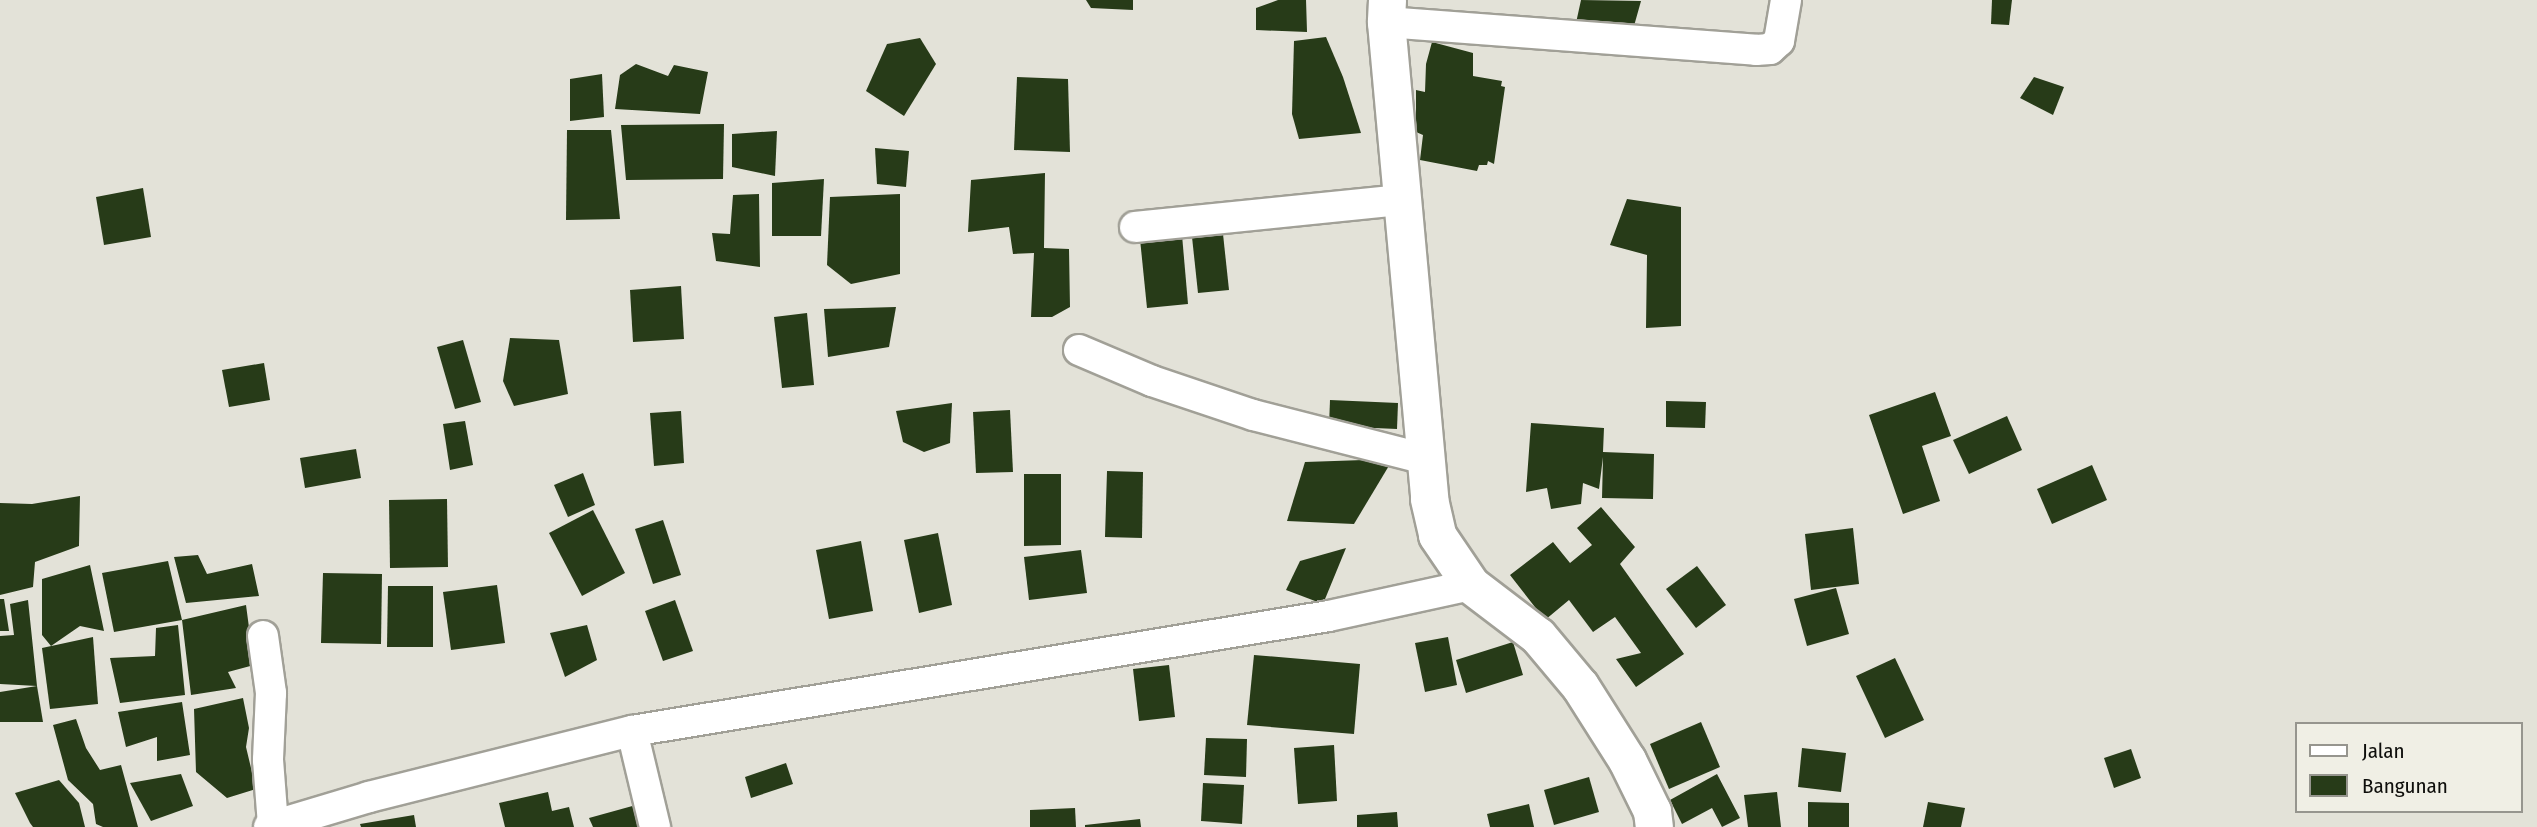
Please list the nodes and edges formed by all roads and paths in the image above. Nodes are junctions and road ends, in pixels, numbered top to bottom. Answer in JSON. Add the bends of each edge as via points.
{"nodes":[{"id":1,"x":1786,"y":0,"type":"edge"},
{"id":2,"x":1386,"y":11,"type":"edge"},
{"id":3,"x":1402,"y":200,"type":"junction"},
{"id":4,"x":1135,"y":227,"type":"dead end"},
{"id":5,"x":1079,"y":350,"type":"dead end"},
{"id":6,"x":1425,"y":459,"type":"junction"},
{"id":7,"x":1471,"y":585,"type":"junction"},
{"id":8,"x":263,"y":636,"type":"dead end"},
{"id":9,"x":632,"y":731,"type":"junction"},
{"id":10,"x":271,"y":826,"type":"edge"},
{"id":11,"x":655,"y":827,"type":"edge"},
{"id":12,"x":1654,"y":827,"type":"edge"}],
"edges":[{"from":1,"to":2,"type":"street","via":[[1779,41],[1770,49],[1756,51]]},
{"from":2,"to":3,"type":"street"},
{"from":3,"to":4,"type":"street"},
{"from":3,"to":6,"type":"street"},
{"from":5,"to":6,"type":"street","via":[[1253,415]]},
{"from":6,"to":7,"type":"street","via":[[1437,535]]},
{"from":7,"to":9,"type":"street","via":[[1329,616]]},
{"from":7,"to":12,"type":"street","via":[[1538,636],[1580,686],[1627,760],[1652,811]]},
{"from":8,"to":10,"type":"street","via":[[271,693]]},
{"from":9,"to":10,"type":"street"},
{"from":9,"to":11,"type":"street"}]}
